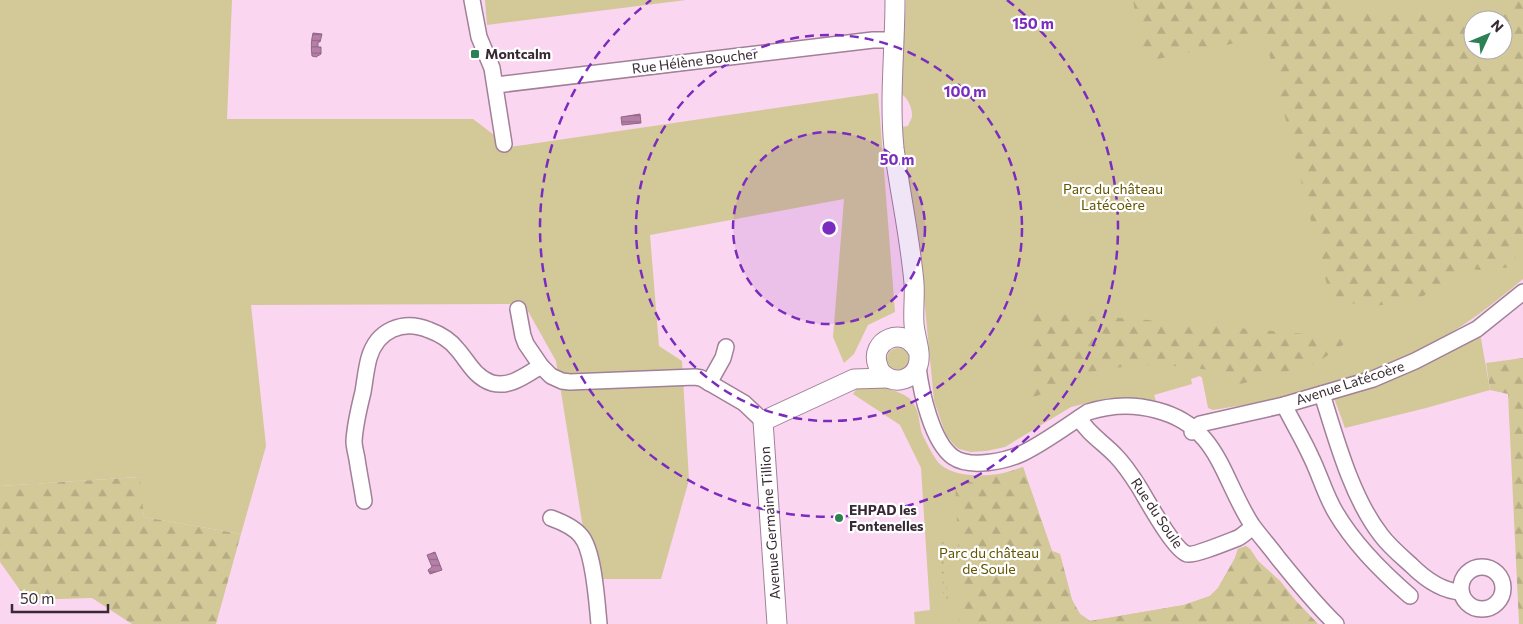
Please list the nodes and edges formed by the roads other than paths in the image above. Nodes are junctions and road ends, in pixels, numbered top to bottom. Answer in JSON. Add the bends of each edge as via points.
{"nodes":[{"id":1,"x":472,"y":0,"type":"edge"},
{"id":2,"x":895,"y":0,"type":"edge"},
{"id":3,"x":894,"y":40,"type":"junction"},
{"id":4,"x":496,"y":85,"type":"junction"},
{"id":5,"x":504,"y":144,"type":"dead end"},
{"id":6,"x":1523,"y":292,"type":"edge"},
{"id":7,"x":518,"y":309,"type":"dead end"},
{"id":8,"x":914,"y":313,"type":"junction"},
{"id":9,"x":891,"y":338,"type":"junction"},
{"id":10,"x":726,"y":348,"type":"dead end"},
{"id":11,"x":876,"y":355,"type":"junction"},
{"id":12,"x":918,"y":359,"type":"junction"},
{"id":13,"x":541,"y":366,"type":"junction"},
{"id":14,"x":887,"y":378,"type":"junction"},
{"id":15,"x":854,"y":379,"type":"junction"},
{"id":16,"x":709,"y":383,"type":"junction"},
{"id":17,"x":1322,"y":394,"type":"junction"},
{"id":18,"x":1284,"y":405,"type":"junction"},
{"id":19,"x":1079,"y":418,"type":"junction"},
{"id":20,"x":763,"y":421,"type":"junction"},
{"id":21,"x":1194,"y":430,"type":"junction"},
{"id":22,"x":364,"y":501,"type":"dead end"},
{"id":23,"x":551,"y":518,"type":"dead end"},
{"id":24,"x":1254,"y":527,"type":"junction"},
{"id":25,"x":1461,"y":592,"type":"dead end"},
{"id":26,"x":1410,"y":596,"type":"dead end"},
{"id":27,"x":600,"y":624,"type":"edge"},
{"id":28,"x":777,"y":624,"type":"edge"},
{"id":29,"x":1336,"y":624,"type":"edge"}],
"edges":[{"from":1,"to":4,"type":"street","via":[[479,38]]},
{"from":2,"to":3,"type":"street"},
{"from":3,"to":4,"type":"street","name":"Rue Hélène Boucher"},
{"from":3,"to":8,"type":"street","via":[[894,147],[914,284]]},
{"from":4,"to":5,"type":"street"},
{"from":6,"to":17,"type":"street","name":"Avenue Latécoère","via":[[1477,329],[1415,361],[1373,379]]},
{"from":7,"to":13,"type":"street","via":[[526,344]]},
{"from":8,"to":9,"type":"street"},
{"from":8,"to":12,"type":"street"},
{"from":9,"to":11,"type":"street","via":[[881,344]]},
{"from":9,"to":12,"type":"street","via":[[909,340]]},
{"from":10,"to":16,"type":"street"},
{"from":11,"to":14,"type":"street","via":[[877,366]]},
{"from":11,"to":15,"type":"street"},
{"from":12,"to":14,"type":"street","via":[[912,376],[897,380]]},
{"from":12,"to":19,"type":"street","via":[[921,391],[937,436],[949,454],[963,462],[1010,458]]},
{"from":13,"to":16,"type":"street","via":[[551,376],[570,382],[690,376]]},
{"from":13,"to":22,"type":"street","via":[[516,381],[499,384],[474,372],[458,349],[442,336],[409,325],[386,332],[376,342],[369,357],[355,429],[354,448]]},
{"from":14,"to":15,"type":"street"},
{"from":15,"to":20,"type":"street"},
{"from":16,"to":20,"type":"street","via":[[744,403]]},
{"from":17,"to":18,"type":"street","name":"Avenue Latécoère"},
{"from":17,"to":25,"type":"street","via":[[1352,480],[1367,514],[1382,536],[1419,573],[1442,588]]},
{"from":18,"to":21,"type":"street","name":"Avenue Latécoère","via":[[1200,424]]},
{"from":18,"to":26,"type":"street","via":[[1311,457],[1326,496],[1351,536]]},
{"from":19,"to":21,"type":"street","via":[[1099,408],[1149,408],[1170,413]]},
{"from":19,"to":24,"type":"street","name":"Rue du Soule","via":[[1126,467],[1158,520],[1186,554],[1240,537]]},
{"from":20,"to":28,"type":"street","name":"Avenue Germaine Tillion"},
{"from":21,"to":24,"type":"street","via":[[1211,446]]},
{"from":23,"to":27,"type":"street","via":[[575,529],[586,543]]},
{"from":24,"to":29,"type":"street","via":[[1298,583]]}]}
